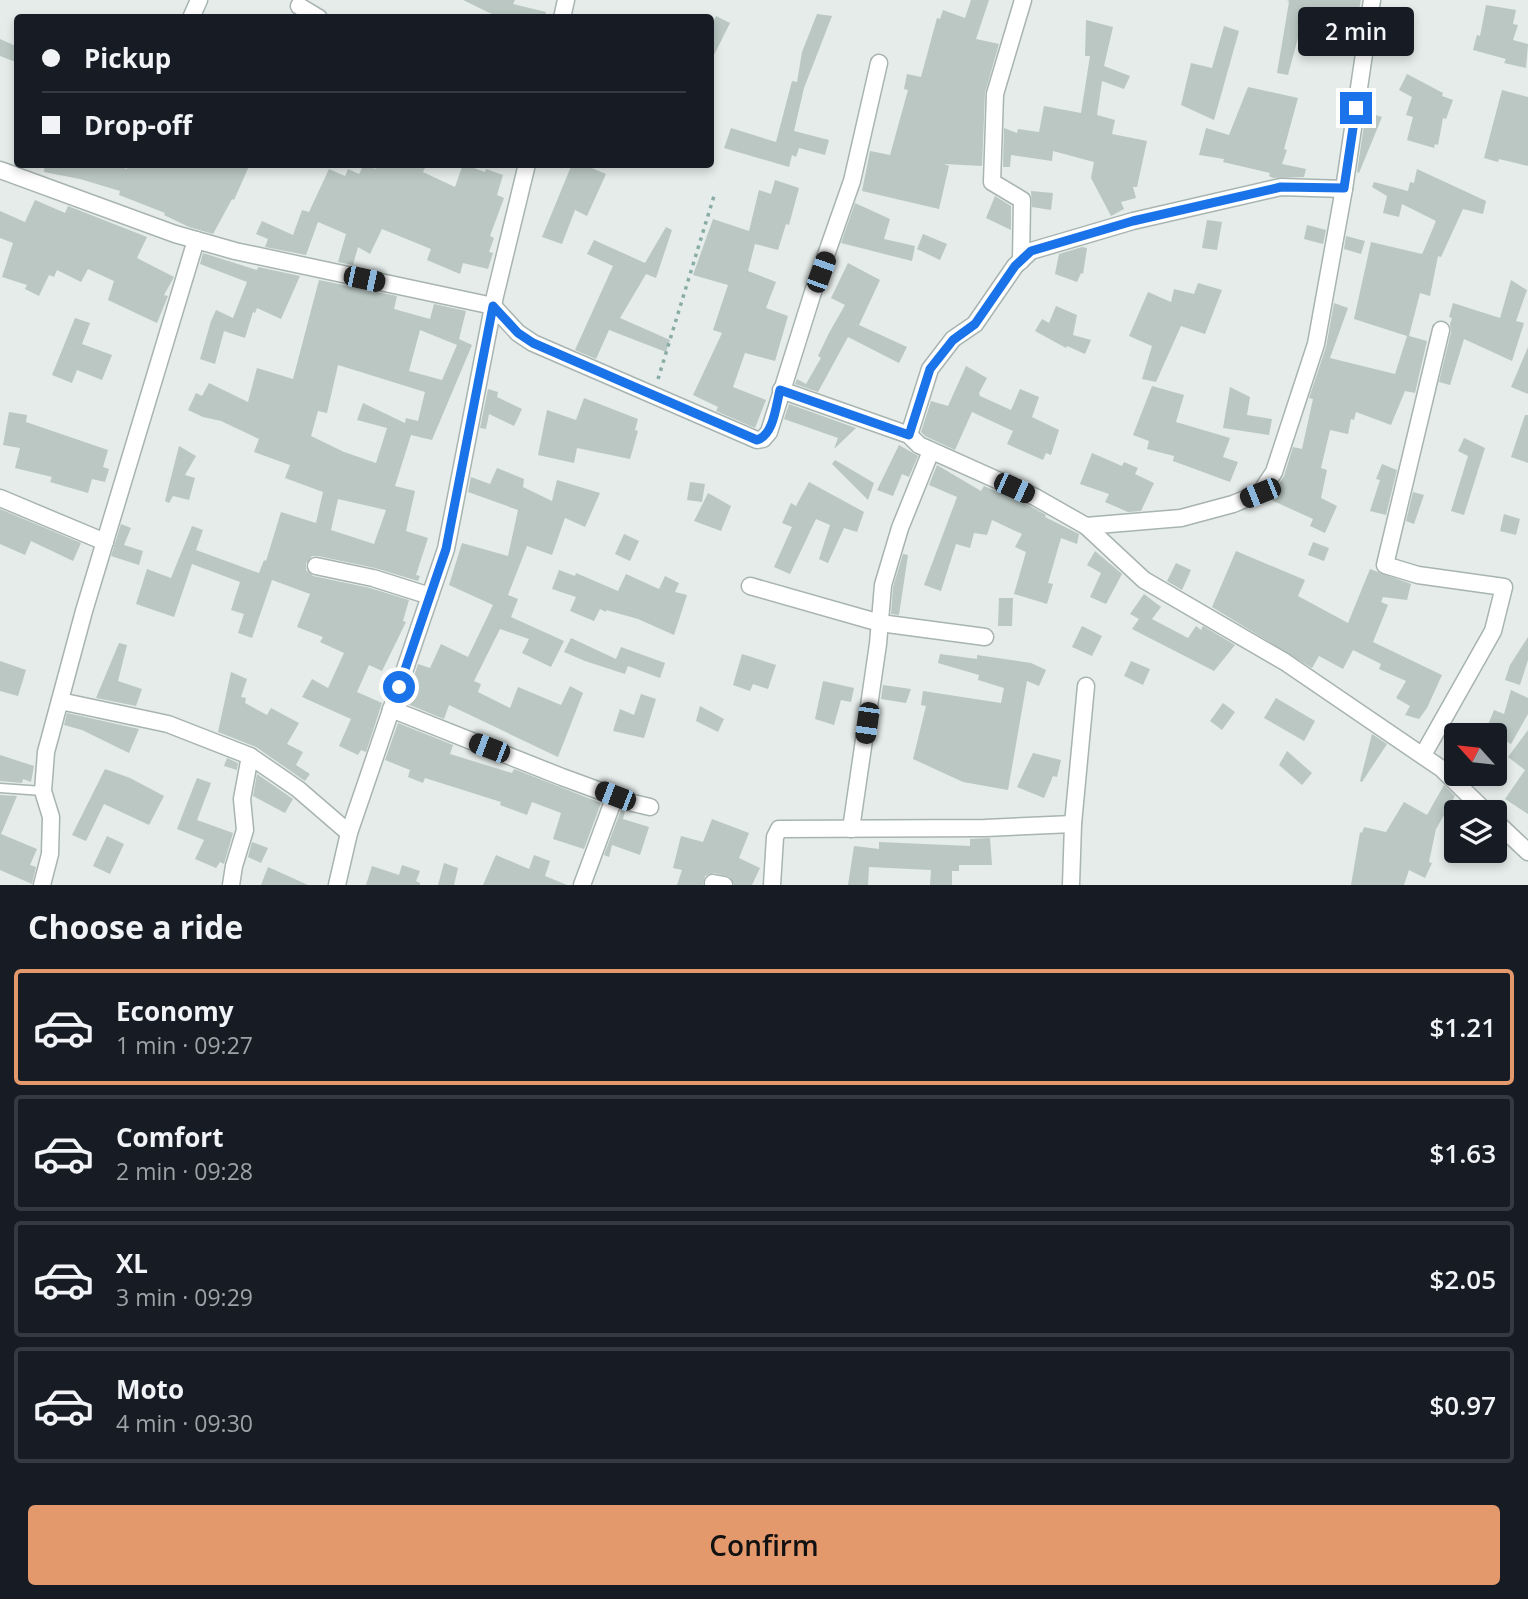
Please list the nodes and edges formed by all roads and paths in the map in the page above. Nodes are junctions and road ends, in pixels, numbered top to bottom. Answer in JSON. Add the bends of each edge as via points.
{"nodes":[{"id":1,"x":1023,"y":0,"type":"edge"},
{"id":2,"x":1372,"y":0,"type":"edge"},
{"id":3,"x":299,"y":6,"type":"dead end"},
{"id":4,"x":312,"y":14,"type":"edge"},
{"id":5,"x":879,"y":63,"type":"dead end"},
{"id":6,"x":526,"y":168,"type":"edge"},
{"id":7,"x":0,"y":170,"type":"edge"},
{"id":8,"x":1344,"y":188,"type":"junction"},
{"id":9,"x":714,"y":196,"type":"dead end"},
{"id":10,"x":196,"y":240,"type":"junction"},
{"id":11,"x":1021,"y":261,"type":"junction"},
{"id":12,"x":493,"y":306,"type":"junction"},
{"id":13,"x":1441,"y":330,"type":"dead end"},
{"id":14,"x":780,"y":390,"type":"junction"},
{"id":15,"x":653,"y":394,"type":"junction"},
{"id":16,"x":909,"y":435,"type":"junction"},
{"id":17,"x":931,"y":451,"type":"junction"},
{"id":18,"x":0,"y":498,"type":"edge"},
{"id":19,"x":1086,"y":526,"type":"junction"},
{"id":20,"x":105,"y":542,"type":"junction"},
{"id":21,"x":316,"y":566,"type":"dead end"},
{"id":22,"x":750,"y":586,"type":"dead end"},
{"id":23,"x":430,"y":596,"type":"junction"},
{"id":24,"x":880,"y":623,"type":"junction"},
{"id":25,"x":985,"y":638,"type":"dead end"},
{"id":26,"x":1086,"y":685,"type":"dead end"},
{"id":27,"x":60,"y":701,"type":"junction"},
{"id":28,"x":391,"y":709,"type":"junction"},
{"id":29,"x":1423,"y":755,"type":"junction"},
{"id":30,"x":250,"y":756,"type":"junction"},
{"id":31,"x":0,"y":788,"type":"edge"},
{"id":32,"x":43,"y":791,"type":"junction"},
{"id":33,"x":615,"y":796,"type":"junction"},
{"id":34,"x":1474,"y":800,"type":"edge"},
{"id":35,"x":650,"y":807,"type":"dead end"},
{"id":36,"x":1073,"y":824,"type":"junction"},
{"id":37,"x":851,"y":829,"type":"junction"},
{"id":38,"x":1507,"y":832,"type":"edge"},
{"id":39,"x":348,"y":833,"type":"junction"},
{"id":40,"x":1528,"y":852,"type":"edge"},
{"id":41,"x":42,"y":885,"type":"edge"},
{"id":42,"x":231,"y":885,"type":"edge"},
{"id":43,"x":337,"y":885,"type":"edge"},
{"id":44,"x":582,"y":885,"type":"edge"},
{"id":45,"x":772,"y":885,"type":"edge"},
{"id":46,"x":1071,"y":885,"type":"edge"}],
"edges":[{"from":1,"to":11,"type":"street","via":[[995,94],[992,182],[1022,200]]},
{"from":2,"to":8,"type":"street"},
{"from":3,"to":4,"type":"street"},
{"from":5,"to":14,"type":"street","via":[[852,181]]},
{"from":6,"to":12,"type":"street"},
{"from":7,"to":10,"type":"street"},
{"from":8,"to":11,"type":"street","via":[[1281,187],[1133,221],[1031,251]]},
{"from":8,"to":19,"type":"street","via":[[1316,344],[1274,472],[1260,493],[1181,518]]},
{"from":9,"to":15,"type":"path"},
{"from":10,"to":12,"type":"street"},
{"from":10,"to":20,"type":"street"},
{"from":11,"to":16,"type":"street","via":[[975,324],[953,340],[930,369]]},
{"from":12,"to":15,"type":"street","via":[[533,343]]},
{"from":12,"to":23,"type":"street","via":[[446,549]]},
{"from":13,"to":29,"type":"street","via":[[1385,565],[1418,575],[1504,586],[1493,631]]},
{"from":14,"to":15,"type":"street","via":[[769,432],[757,440]]},
{"from":14,"to":16,"type":"street"},
{"from":16,"to":17,"type":"street"},
{"from":17,"to":19,"type":"street","via":[[1035,497]]},
{"from":17,"to":24,"type":"street","via":[[883,585]]},
{"from":18,"to":20,"type":"street"},
{"from":19,"to":29,"type":"street","via":[[1144,580],[1285,662]]},
{"from":20,"to":27,"type":"street"},
{"from":21,"to":23,"type":"street"},
{"from":22,"to":24,"type":"street"},
{"from":23,"to":28,"type":"street"},
{"from":24,"to":25,"type":"street"},
{"from":24,"to":37,"type":"street"},
{"from":26,"to":36,"type":"street"},
{"from":27,"to":30,"type":"street","via":[[168,724]]},
{"from":27,"to":32,"type":"street","via":[[46,752]]},
{"from":28,"to":33,"type":"street"},
{"from":28,"to":39,"type":"street"},
{"from":29,"to":34,"type":"street"},
{"from":30,"to":39,"type":"street","via":[[299,789]]},
{"from":30,"to":42,"type":"street","via":[[242,799],[245,830]]},
{"from":31,"to":32,"type":"lane"},
{"from":32,"to":41,"type":"street","via":[[51,817],[50,854]]},
{"from":33,"to":35,"type":"street"},
{"from":33,"to":44,"type":"street"},
{"from":36,"to":37,"type":"street"},
{"from":36,"to":46,"type":"street"},
{"from":37,"to":45,"type":"street","via":[[779,828]]},
{"from":38,"to":40,"type":"street"},
{"from":39,"to":43,"type":"street"}]}
